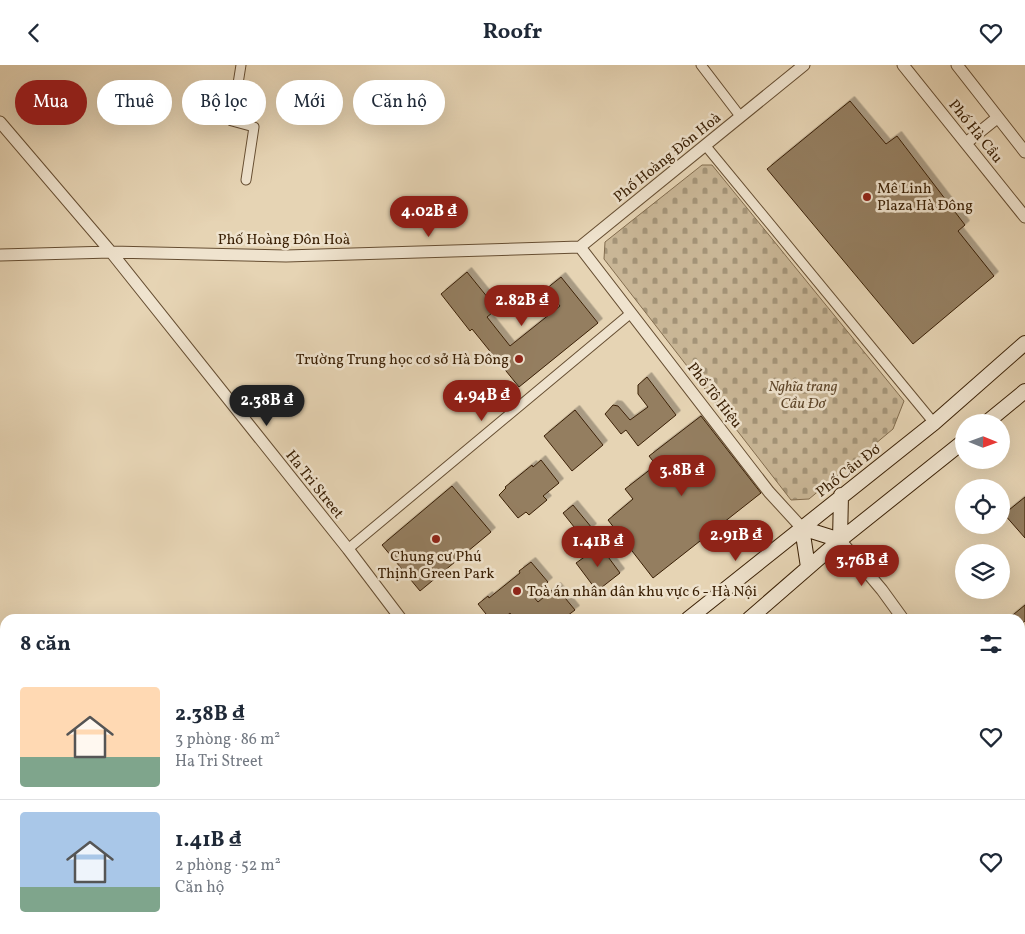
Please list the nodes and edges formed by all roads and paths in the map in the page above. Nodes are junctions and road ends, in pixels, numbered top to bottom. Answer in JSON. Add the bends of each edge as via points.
{"nodes":[{"id":1,"x":241,"y":65,"type":"edge"},
{"id":2,"x":701,"y":65,"type":"edge"},
{"id":3,"x":804,"y":65,"type":"edge"},
{"id":4,"x":903,"y":65,"type":"edge"},
{"id":5,"x":957,"y":65,"type":"edge"},
{"id":6,"x":740,"y":116,"type":"junction"},
{"id":7,"x":997,"y":118,"type":"junction"},
{"id":8,"x":0,"y":122,"type":"edge"},
{"id":9,"x":966,"y":143,"type":"junction"},
{"id":10,"x":705,"y":145,"type":"junction"},
{"id":11,"x":1025,"y":152,"type":"edge"},
{"id":12,"x":246,"y":180,"type":"dead end"},
{"id":13,"x":1025,"y":217,"type":"edge"},
{"id":14,"x":580,"y":247,"type":"junction"},
{"id":15,"x":111,"y":252,"type":"junction"},
{"id":16,"x":0,"y":255,"type":"edge"},
{"id":17,"x":631,"y":313,"type":"junction"},
{"id":18,"x":1025,"y":343,"type":"edge"},
{"id":19,"x":1025,"y":391,"type":"edge"},
{"id":20,"x":997,"y":414,"type":"edge"},
{"id":21,"x":934,"y":423,"type":"junction"},
{"id":22,"x":955,"y":448,"type":"edge"},
{"id":23,"x":841,"y":495,"type":"junction"},
{"id":24,"x":802,"y":528,"type":"junction"},
{"id":25,"x":840,"y":540,"type":"junction"},
{"id":26,"x":348,"y":549,"type":"junction"},
{"id":27,"x":808,"y":567,"type":"junction"},
{"id":28,"x":397,"y":614,"type":"edge"},
{"id":29,"x":694,"y":614,"type":"edge"},
{"id":30,"x":755,"y":614,"type":"edge"},
{"id":31,"x":899,"y":614,"type":"edge"}],
"edges":[{"from":1,"to":12,"type":"street","via":[[232,121],[254,127]]},
{"from":2,"to":6,"type":"street"},
{"from":3,"to":6,"type":"street","name":"Phố Hoàng Đôn Hoà"},
{"from":4,"to":9,"type":"street","name":"Phố Hà Cầu"},
{"from":5,"to":7,"type":"street","name":"Phố Hà Cầu"},
{"from":6,"to":10,"type":"street","name":"Phố Hoàng Đôn Hoà"},
{"from":7,"to":9,"type":"street"},
{"from":7,"to":11,"type":"street","name":"Phố Hà Cầu"},
{"from":8,"to":15,"type":"street","name":"Ha Tri Street"},
{"from":9,"to":13,"type":"street","name":"Phố Hà Cầu"},
{"from":10,"to":14,"type":"street","name":"Phố Hoàng Đôn Hoà"},
{"from":10,"to":21,"type":"street"},
{"from":14,"to":15,"type":"street","name":"Phố Hoàng Đôn Hoà","via":[[286,255]]},
{"from":14,"to":17,"type":"street","name":"Phố Tô Hiệu"},
{"from":15,"to":16,"type":"street","name":"Phố Hoàng Đôn Hoà"},
{"from":15,"to":26,"type":"street","name":"Ha Tri Street"},
{"from":17,"to":24,"type":"street","name":"Phố Tô Hiệu","via":[[769,492]]},
{"from":17,"to":26,"type":"street"},
{"from":18,"to":21,"type":"main road","name":"Phố Cầu Đơ"},
{"from":19,"to":20,"type":"main road"},
{"from":21,"to":23,"type":"main road","name":"Phố Cầu Đơ"},
{"from":22,"to":25,"type":"main road"},
{"from":23,"to":24,"type":"main road","name":"Phố Cầu Đơ"},
{"from":23,"to":25,"type":"main road"},
{"from":24,"to":25,"type":"main road","name":"Phố Tô Hiệu"},
{"from":24,"to":27,"type":"main road"},
{"from":24,"to":29,"type":"main road","name":"Phố Cầu Đơ"},
{"from":25,"to":27,"type":"main road"},
{"from":25,"to":31,"type":"street"},
{"from":26,"to":28,"type":"street","name":"Ha Tri Street"},
{"from":27,"to":30,"type":"main road"}]}
